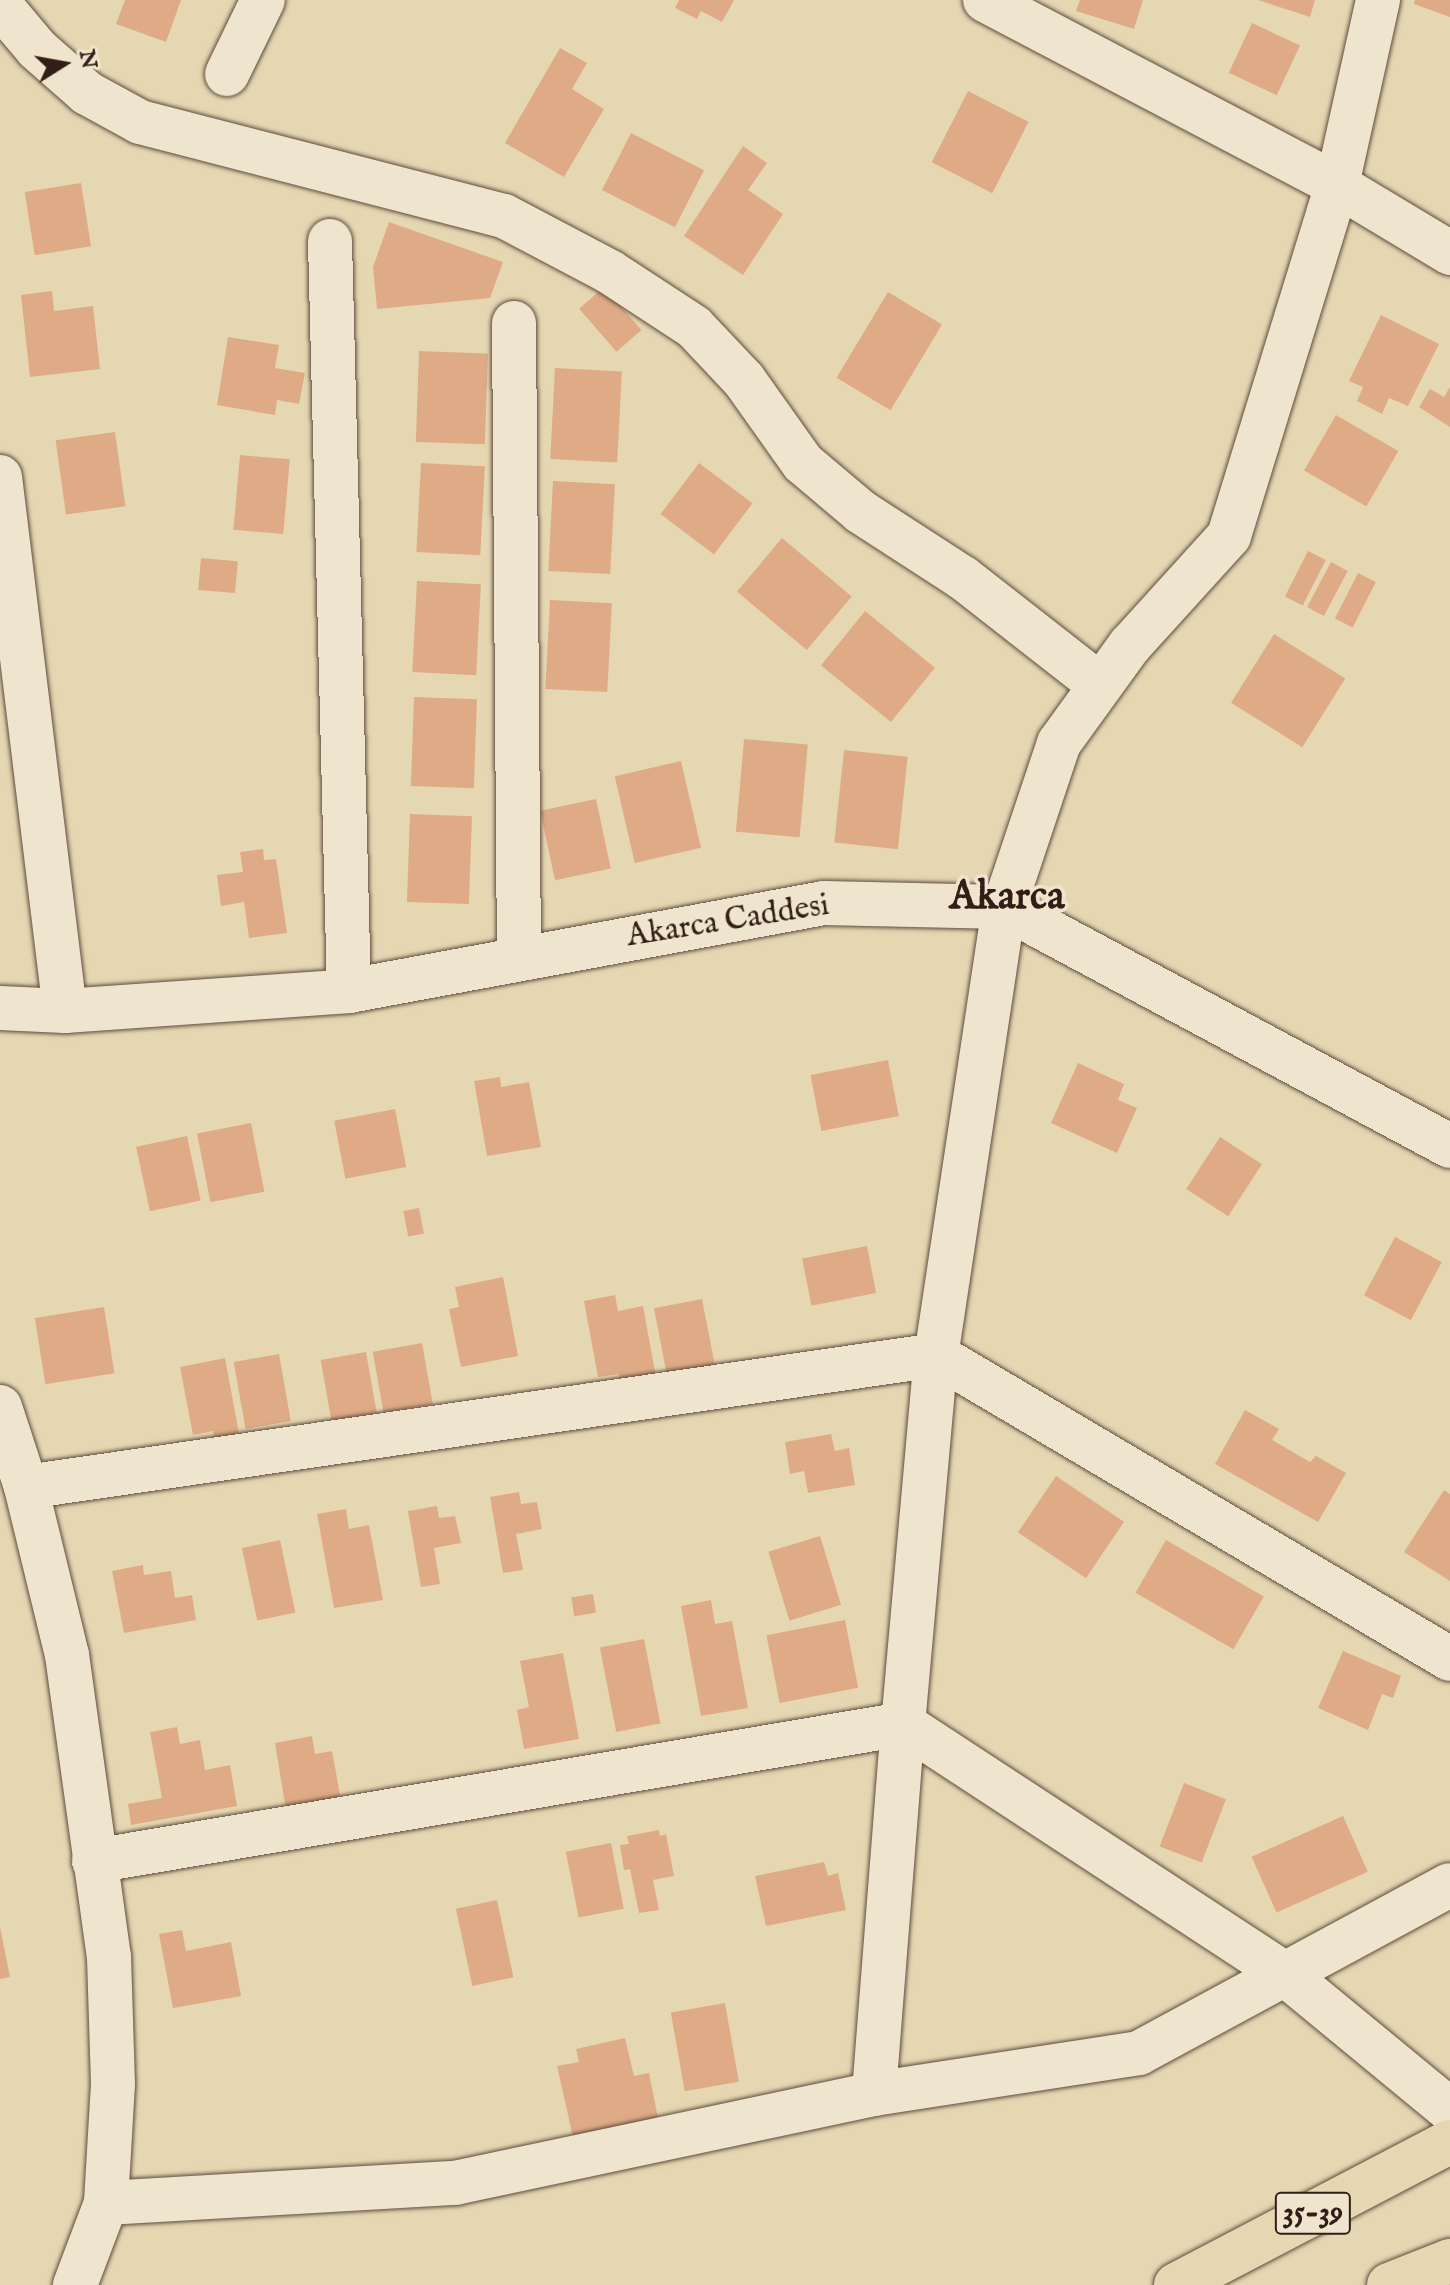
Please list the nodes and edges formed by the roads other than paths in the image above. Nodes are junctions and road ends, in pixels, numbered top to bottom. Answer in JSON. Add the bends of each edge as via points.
{"nodes":[{"id":1,"x":263,"y":0,"type":"edge"},
{"id":2,"x":985,"y":0,"type":"edge"},
{"id":3,"x":1378,"y":0,"type":"edge"},
{"id":4,"x":0,"y":5,"type":"edge"},
{"id":5,"x":1033,"y":12,"type":"edge"},
{"id":6,"x":227,"y":74,"type":"dead end"},
{"id":7,"x":1337,"y":185,"type":"junction"},
{"id":8,"x":330,"y":241,"type":"dead end"},
{"id":9,"x":1450,"y":253,"type":"edge"},
{"id":10,"x":514,"y":323,"type":"dead end"},
{"id":11,"x":0,"y":477,"type":"edge"},
{"id":12,"x":1100,"y":685,"type":"junction"},
{"id":13,"x":1004,"y":907,"type":"junction"},
{"id":14,"x":519,"y":957,"type":"junction"},
{"id":15,"x":349,"y":991,"type":"junction"},
{"id":16,"x":0,"y":1008,"type":"edge"},
{"id":17,"x":65,"y":1011,"type":"junction"},
{"id":18,"x":1450,"y":1146,"type":"edge"},
{"id":19,"x":936,"y":1355,"type":"junction"},
{"id":20,"x":0,"y":1407,"type":"edge"},
{"id":21,"x":26,"y":1487,"type":"junction"},
{"id":22,"x":1450,"y":1659,"type":"edge"},
{"id":23,"x":903,"y":1724,"type":"junction"},
{"id":24,"x":94,"y":1861,"type":"junction"},
{"id":25,"x":1450,"y":1885,"type":"edge"},
{"id":26,"x":1286,"y":1975,"type":"junction"},
{"id":27,"x":874,"y":2094,"type":"junction"},
{"id":28,"x":1450,"y":2110,"type":"edge"},
{"id":29,"x":1450,"y":2142,"type":"edge"},
{"id":30,"x":106,"y":2203,"type":"junction"},
{"id":31,"x":1450,"y":2261,"type":"edge"},
{"id":32,"x":75,"y":2285,"type":"edge"},
{"id":33,"x":1176,"y":2285,"type":"edge"},
{"id":34,"x":1389,"y":2285,"type":"edge"}],
"edges":[{"from":1,"to":6,"type":"street"},
{"from":2,"to":5,"type":"street"},
{"from":3,"to":7,"type":"street"},
{"from":4,"to":12,"type":"street","via":[[37,49],[87,93],[140,122],[504,216],[610,272],[694,327],[744,380],[803,463],[861,512],[963,578]]},
{"from":5,"to":7,"type":"street"},
{"from":7,"to":9,"type":"street"},
{"from":7,"to":12,"type":"street","via":[[1229,536]]},
{"from":8,"to":15,"type":"street"},
{"from":10,"to":14,"type":"street"},
{"from":11,"to":17,"type":"street"},
{"from":12,"to":13,"type":"street","via":[[1059,743]]},
{"from":13,"to":14,"type":"street","name":"Akarca Caddesi","via":[[823,903]]},
{"from":13,"to":18,"type":"street","name":"Akarca Caddesi"},
{"from":13,"to":19,"type":"street"},
{"from":14,"to":15,"type":"street","name":"Akarca Caddesi"},
{"from":15,"to":17,"type":"street","name":"Akarca Caddesi"},
{"from":16,"to":17,"type":"street","name":"Akarca Caddesi"},
{"from":19,"to":21,"type":"street"},
{"from":19,"to":22,"type":"street"},
{"from":19,"to":23,"type":"street"},
{"from":20,"to":21,"type":"street"},
{"from":21,"to":24,"type":"street","via":[[67,1655]]},
{"from":23,"to":24,"type":"street"},
{"from":23,"to":26,"type":"street"},
{"from":23,"to":27,"type":"street"},
{"from":24,"to":30,"type":"street","via":[[109,1957],[113,2084]]},
{"from":25,"to":26,"type":"street"},
{"from":26,"to":27,"type":"street","via":[[1139,2053]]},
{"from":26,"to":28,"type":"street"},
{"from":27,"to":30,"type":"street","via":[[455,2183]]},
{"from":29,"to":33,"type":"main road","number":"35-39"},
{"from":30,"to":32,"type":"street"},
{"from":31,"to":34,"type":"main road"}]}
